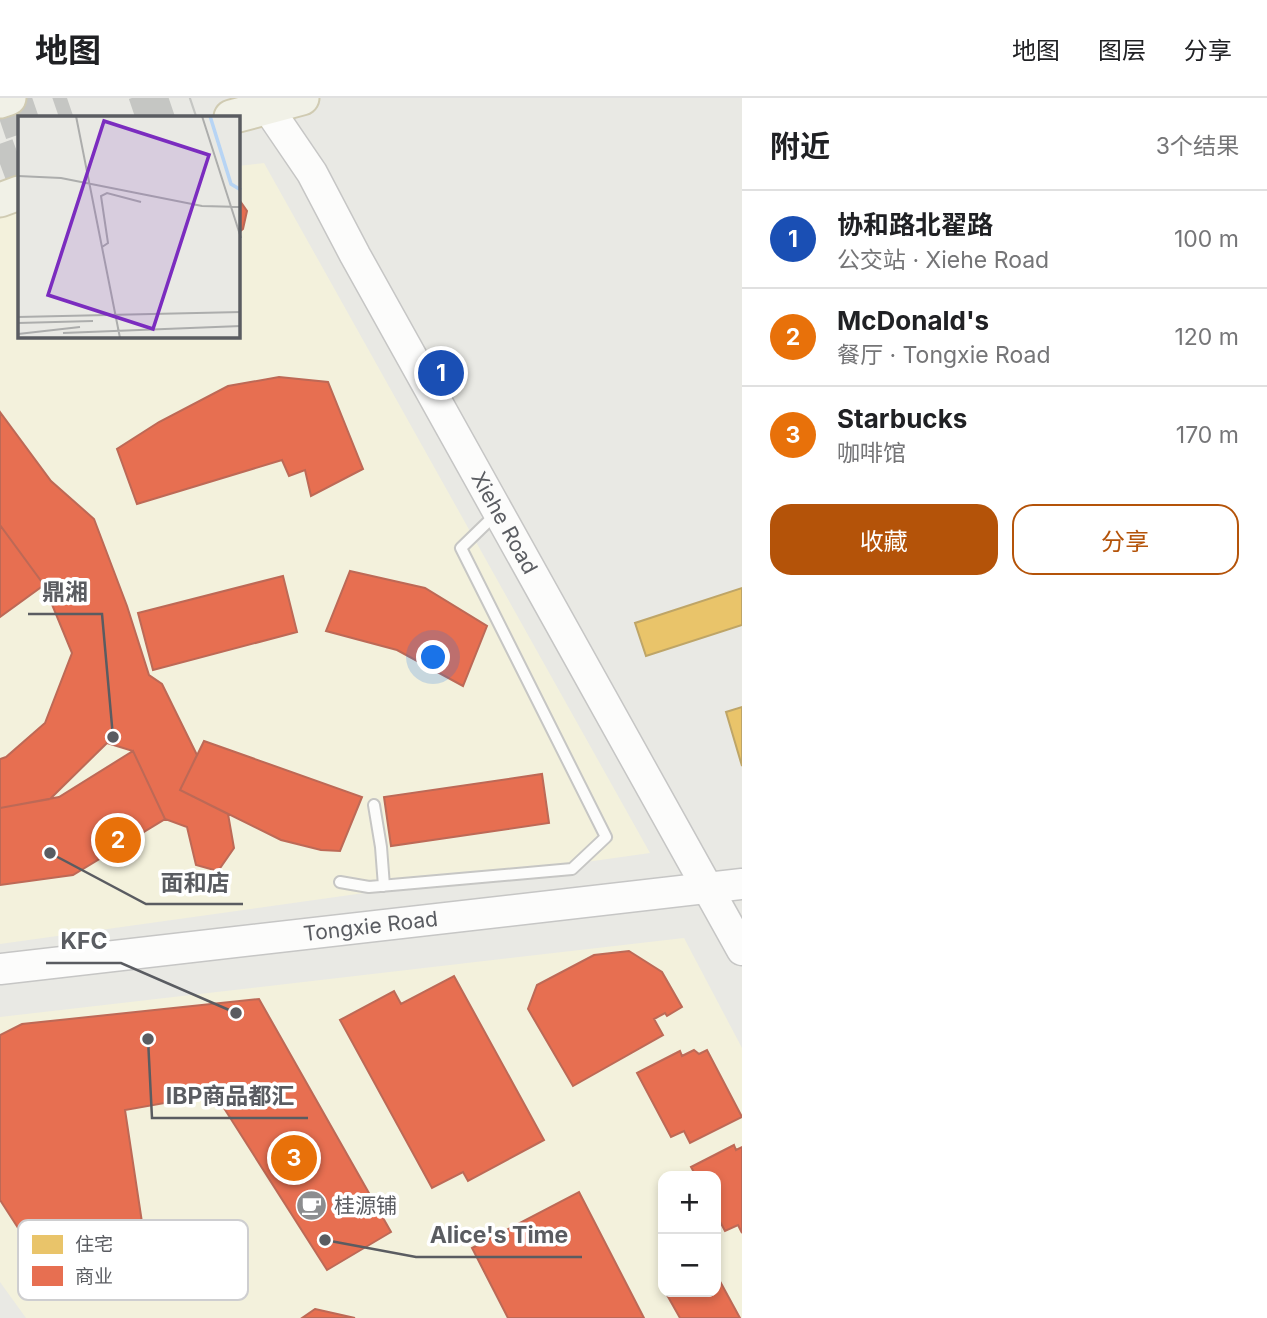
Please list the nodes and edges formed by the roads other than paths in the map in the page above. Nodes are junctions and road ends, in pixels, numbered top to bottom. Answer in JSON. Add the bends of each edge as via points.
{"nodes":[{"id":1,"x":9,"y":98,"type":"edge"},
{"id":2,"x":302,"y":98,"type":"edge"},
{"id":3,"x":0,"y":101,"type":"edge"},
{"id":4,"x":264,"y":102,"type":"edge"},
{"id":5,"x":232,"y":116,"type":"edge"},
{"id":6,"x":18,"y":193,"type":"edge"},
{"id":7,"x":0,"y":200,"type":"edge"},
{"id":8,"x":498,"y":513,"type":"junction"},
{"id":9,"x":374,"y":805,"type":"dead end"},
{"id":10,"x":340,"y":882,"type":"dead end"},
{"id":11,"x":742,"y":884,"type":"edge"},
{"id":12,"x":384,"y":886,"type":"junction"},
{"id":13,"x":707,"y":888,"type":"junction"},
{"id":14,"x":742,"y":950,"type":"edge"},
{"id":15,"x":0,"y":969,"type":"edge"}],
"edges":[{"from":1,"to":3,"type":"main road"},
{"from":2,"to":4,"type":"main road"},
{"from":4,"to":5,"type":"main road"},
{"from":4,"to":8,"type":"main road","name":"Xiehe Road","via":[[312,173]]},
{"from":6,"to":7,"type":"main road"},
{"from":8,"to":12,"type":"lane","via":[[461,548],[606,837],[572,869]]},
{"from":8,"to":13,"type":"main road","name":"Xiehe Road"},
{"from":9,"to":12,"type":"lane"},
{"from":10,"to":12,"type":"lane"},
{"from":11,"to":13,"type":"main road","name":"Tongxie Road"},
{"from":13,"to":14,"type":"main road","name":"Xiehe Road"},
{"from":13,"to":15,"type":"main road","name":"Tongxie Road"}]}
